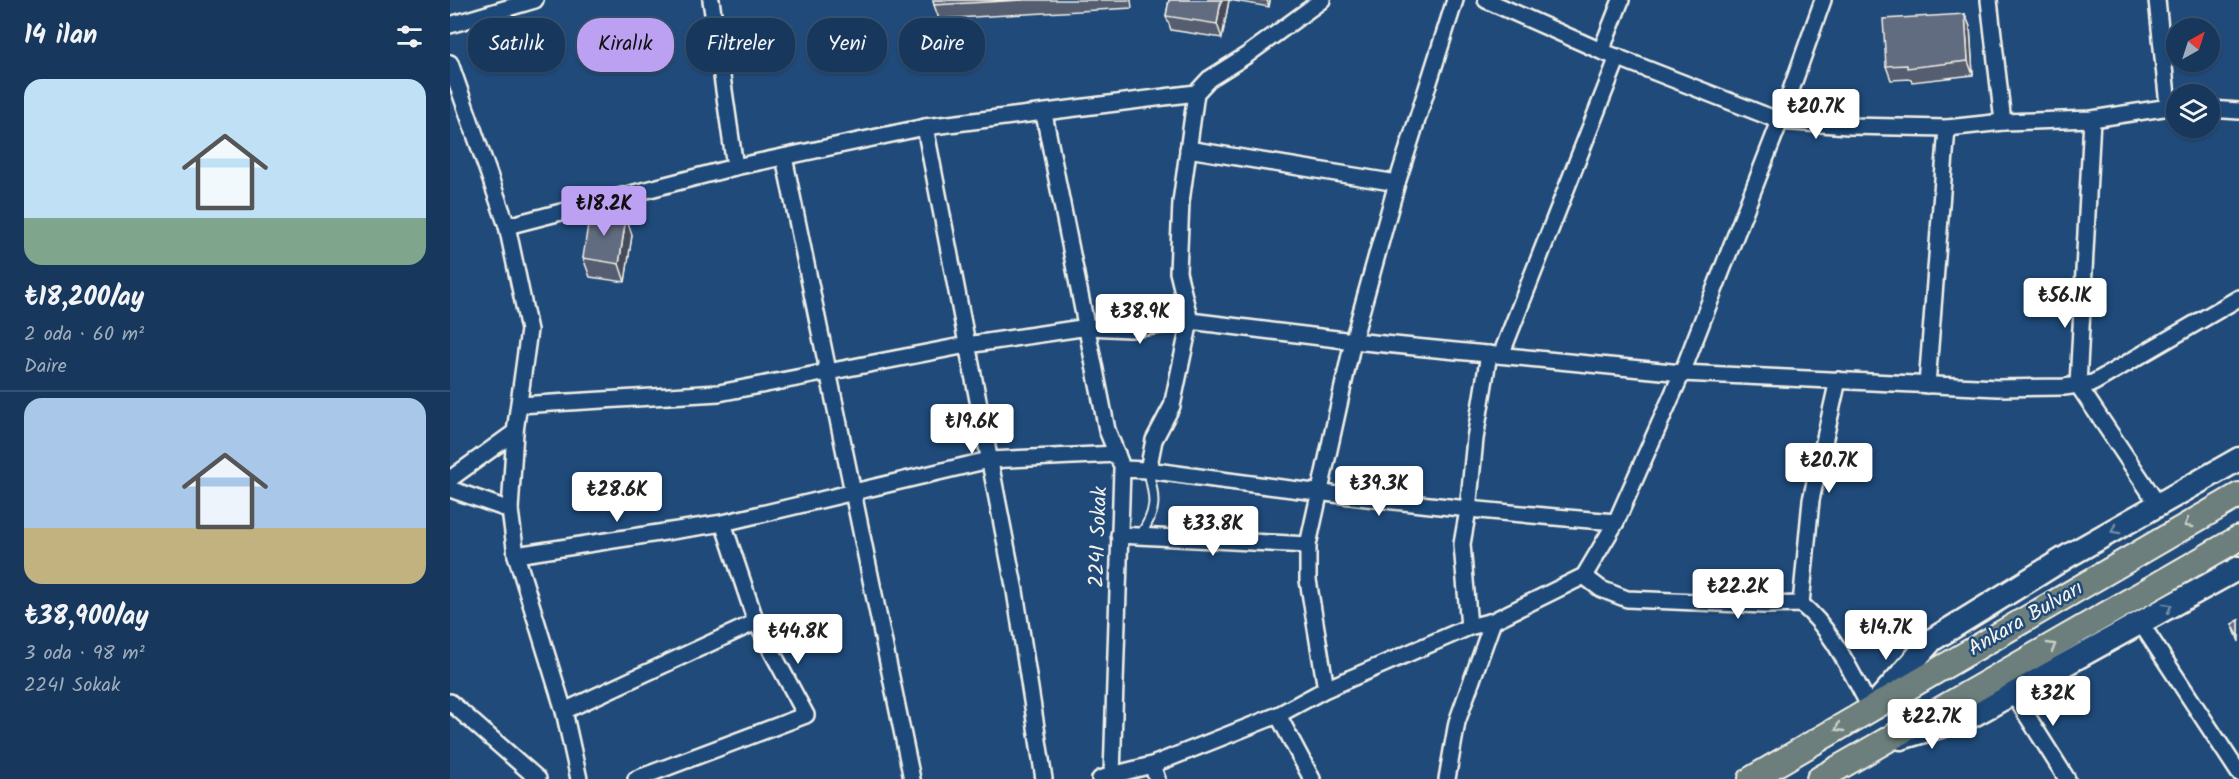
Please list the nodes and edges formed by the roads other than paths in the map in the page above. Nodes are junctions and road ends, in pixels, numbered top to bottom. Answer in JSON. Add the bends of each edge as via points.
{"nodes":[{"id":1,"x":535,"y":0,"type":"edge"},
{"id":2,"x":711,"y":0,"type":"edge"},
{"id":3,"x":1322,"y":0,"type":"edge"},
{"id":4,"x":1455,"y":0,"type":"edge"},
{"id":5,"x":1486,"y":0,"type":"edge"},
{"id":6,"x":1621,"y":0,"type":"edge"},
{"id":7,"x":1823,"y":0,"type":"edge"},
{"id":8,"x":1989,"y":0,"type":"edge"},
{"id":9,"x":2157,"y":0,"type":"edge"},
{"id":10,"x":450,"y":25,"type":"edge"},
{"id":11,"x":1601,"y":51,"type":"junction"},
{"id":12,"x":1618,"y":57,"type":"junction"},
{"id":13,"x":450,"y":63,"type":"edge"},
{"id":14,"x":2169,"y":84,"type":"edge"},
{"id":15,"x":1196,"y":93,"type":"junction"},
{"id":16,"x":2166,"y":107,"type":"edge"},
{"id":17,"x":2220,"y":110,"type":"edge"},
{"id":18,"x":2239,"y":111,"type":"edge"},
{"id":19,"x":1044,"y":114,"type":"junction"},
{"id":20,"x":2092,"y":119,"type":"junction"},
{"id":21,"x":1780,"y":121,"type":"junction"},
{"id":22,"x":2003,"y":122,"type":"junction"},
{"id":23,"x":925,"y":127,"type":"junction"},
{"id":24,"x":1947,"y":128,"type":"junction"},
{"id":25,"x":1188,"y":149,"type":"junction"},
{"id":26,"x":784,"y":157,"type":"junction"},
{"id":27,"x":735,"y":167,"type":"junction"},
{"id":28,"x":1397,"y":183,"type":"junction"},
{"id":29,"x":507,"y":226,"type":"junction"},
{"id":30,"x":2239,"y":298,"type":"edge"},
{"id":31,"x":1190,"y":321,"type":"junction"},
{"id":32,"x":1088,"y":327,"type":"junction"},
{"id":33,"x":1353,"y":341,"type":"junction"},
{"id":34,"x":967,"y":345,"type":"junction"},
{"id":35,"x":1495,"y":354,"type":"junction"},
{"id":36,"x":1682,"y":373,"type":"junction"},
{"id":37,"x":828,"y":374,"type":"junction"},
{"id":38,"x":1838,"y":380,"type":"junction"},
{"id":39,"x":1927,"y":385,"type":"junction"},
{"id":40,"x":2078,"y":385,"type":"junction"},
{"id":41,"x":519,"y":405,"type":"junction"},
{"id":42,"x":515,"y":432,"type":"junction"},
{"id":43,"x":2239,"y":459,"type":"edge"},
{"id":44,"x":989,"y":460,"type":"junction"},
{"id":45,"x":1119,"y":462,"type":"junction"},
{"id":46,"x":1148,"y":470,"type":"junction"},
{"id":47,"x":450,"y":479,"type":"edge"},
{"id":48,"x":450,"y":489,"type":"edge"},
{"id":49,"x":854,"y":492,"type":"junction"},
{"id":50,"x":1319,"y":494,"type":"junction"},
{"id":51,"x":2239,"y":495,"type":"edge"},
{"id":52,"x":2158,"y":506,"type":"junction"},
{"id":53,"x":510,"y":510,"type":"junction"},
{"id":54,"x":1468,"y":510,"type":"junction"},
{"id":55,"x":1616,"y":522,"type":"junction"},
{"id":56,"x":723,"y":524,"type":"junction"},
{"id":57,"x":1119,"y":535,"type":"junction"},
{"id":58,"x":1139,"y":536,"type":"junction"},
{"id":59,"x":2239,"y":538,"type":"edge"},
{"id":60,"x":1308,"y":545,"type":"junction"},
{"id":61,"x":516,"y":555,"type":"junction"},
{"id":62,"x":2239,"y":568,"type":"edge"},
{"id":63,"x":1584,"y":576,"type":"junction"},
{"id":64,"x":1801,"y":604,"type":"junction"},
{"id":65,"x":1493,"y":621,"type":"junction"},
{"id":66,"x":756,"y":622,"type":"junction"},
{"id":67,"x":2140,"y":622,"type":"junction"},
{"id":68,"x":1469,"y":627,"type":"junction"},
{"id":69,"x":1326,"y":689,"type":"junction"},
{"id":70,"x":2012,"y":692,"type":"junction"},
{"id":71,"x":450,"y":702,"type":"edge"},
{"id":72,"x":1871,"y":709,"type":"junction"},
{"id":73,"x":564,"y":711,"type":"junction"},
{"id":74,"x":1278,"y":715,"type":"junction"},
{"id":75,"x":1882,"y":744,"type":"junction"},
{"id":76,"x":1154,"y":772,"type":"edge"},
{"id":77,"x":2239,"y":773,"type":"edge"},
{"id":78,"x":1108,"y":778,"type":"edge"},
{"id":79,"x":538,"y":779,"type":"edge"},
{"id":80,"x":579,"y":779,"type":"edge"},
{"id":81,"x":636,"y":779,"type":"edge"},
{"id":82,"x":912,"y":779,"type":"edge"},
{"id":83,"x":1044,"y":779,"type":"edge"},
{"id":84,"x":1312,"y":779,"type":"edge"},
{"id":85,"x":1446,"y":779,"type":"edge"},
{"id":86,"x":1751,"y":779,"type":"edge"},
{"id":87,"x":1819,"y":779,"type":"edge"},
{"id":88,"x":2067,"y":779,"type":"edge"}],
"edges":[{"from":1,"to":10,"type":"street"},
{"from":2,"to":27,"type":"street"},
{"from":3,"to":15,"type":"street","via":[[1209,79]]},
{"from":4,"to":28,"type":"street"},
{"from":5,"to":11,"type":"street"},
{"from":6,"to":11,"type":"street"},
{"from":7,"to":21,"type":"street"},
{"from":8,"to":22,"type":"street"},
{"from":9,"to":14,"type":"street"},
{"from":11,"to":12,"type":"street"},
{"from":12,"to":21,"type":"street"},
{"from":12,"to":35,"type":"street"},
{"from":13,"to":29,"type":"street"},
{"from":15,"to":19,"type":"street"},
{"from":15,"to":25,"type":"street"},
{"from":16,"to":20,"type":"street"},
{"from":17,"to":18,"type":"street"},
{"from":19,"to":23,"type":"street"},
{"from":19,"to":32,"type":"street"},
{"from":20,"to":22,"type":"street"},
{"from":20,"to":40,"type":"street"},
{"from":21,"to":24,"type":"street"},
{"from":21,"to":36,"type":"street"},
{"from":22,"to":24,"type":"street"},
{"from":23,"to":26,"type":"street"},
{"from":23,"to":34,"type":"street"},
{"from":24,"to":39,"type":"street"},
{"from":25,"to":28,"type":"street"},
{"from":25,"to":31,"type":"street","via":[[1178,272]]},
{"from":26,"to":27,"type":"street"},
{"from":26,"to":37,"type":"street"},
{"from":27,"to":29,"type":"street"},
{"from":28,"to":33,"type":"street"},
{"from":29,"to":41,"type":"street","via":[[529,330]]},
{"from":30,"to":40,"type":"street","via":[[2093,383]]},
{"from":31,"to":32,"type":"street","via":[[1130,329]]},
{"from":31,"to":33,"type":"street"},
{"from":31,"to":46,"type":"street","via":[[1172,406],[1154,440]]},
{"from":32,"to":34,"type":"street"},
{"from":32,"to":45,"type":"street","via":[[1107,430]]},
{"from":33,"to":35,"type":"street"},
{"from":33,"to":50,"type":"street"},
{"from":34,"to":37,"type":"street"},
{"from":34,"to":44,"type":"street"},
{"from":35,"to":36,"type":"street"},
{"from":35,"to":54,"type":"street","via":[[1475,439]]},
{"from":36,"to":38,"type":"street"},
{"from":36,"to":55,"type":"street"},
{"from":37,"to":41,"type":"street","via":[[719,393]]},
{"from":37,"to":49,"type":"street"},
{"from":38,"to":39,"type":"street"},
{"from":38,"to":64,"type":"street","via":[[1811,500]]},
{"from":39,"to":40,"type":"street"},
{"from":40,"to":52,"type":"street"},
{"from":41,"to":42,"type":"street"},
{"from":42,"to":47,"type":"street"},
{"from":42,"to":53,"type":"street"},
{"from":43,"to":52,"type":"main road"},
{"from":44,"to":45,"type":"street"},
{"from":44,"to":49,"type":"street"},
{"from":44,"to":83,"type":"street","via":[[1015,591]]},
{"from":45,"to":46,"type":"street","name":"2241 Sokak"},
{"from":45,"to":57,"type":"street","name":"2241 Sokak"},
{"from":46,"to":50,"type":"street","name":"2241 Sokak"},
{"from":46,"to":58,"type":"lane","via":[[1152,518]]},
{"from":48,"to":53,"type":"street"},
{"from":49,"to":56,"type":"street"},
{"from":49,"to":82,"type":"street"},
{"from":50,"to":54,"type":"street","name":"2241 Sokak"},
{"from":50,"to":60,"type":"street"},
{"from":51,"to":72,"type":"main road","name":"Ankara Bulvarı","one_way":true},
{"from":52,"to":72,"type":"main road","one_way":true,"via":[[1932,640]]},
{"from":53,"to":61,"type":"street"},
{"from":54,"to":55,"type":"street","name":"2241 Sokak"},
{"from":54,"to":68,"type":"street","via":[[1462,544]]},
{"from":55,"to":63,"type":"street"},
{"from":56,"to":61,"type":"street"},
{"from":56,"to":66,"type":"street"},
{"from":57,"to":58,"type":"street"},
{"from":57,"to":78,"type":"street","name":"2241 Sokak"},
{"from":58,"to":60,"type":"street"},
{"from":75,"to":59,"type":"main road","name":"Ankara Bulvarı","one_way":true},
{"from":60,"to":69,"type":"street","via":[[1308,580]]},
{"from":61,"to":73,"type":"street"},
{"from":67,"to":62,"type":"main road","one_way":true},
{"from":63,"to":64,"type":"street","via":[[1601,589],[1627,599]]},
{"from":63,"to":65,"type":"street"},
{"from":64,"to":72,"type":"street","via":[[1829,635]]},
{"from":65,"to":68,"type":"street"},
{"from":65,"to":85,"type":"street","via":[[1457,722]]},
{"from":66,"to":73,"type":"street"},
{"from":66,"to":81,"type":"street","via":[[806,715]]},
{"from":67,"to":70,"type":"main road"},
{"from":67,"to":77,"type":"street"},
{"from":68,"to":69,"type":"street"},
{"from":69,"to":74,"type":"street"},
{"from":70,"to":75,"type":"main road","via":[[1970,717]]},
{"from":70,"to":88,"type":"street"},
{"from":71,"to":79,"type":"street"},
{"from":72,"to":86,"type":"main road","name":"Ankara Bulvarı","one_way":true},
{"from":73,"to":80,"type":"street"},
{"from":74,"to":76,"type":"street"},
{"from":74,"to":84,"type":"street"},
{"from":75,"to":87,"type":"main road","name":"Ankara Bulvarı"},
{"from":76,"to":78,"type":"street"}]}
